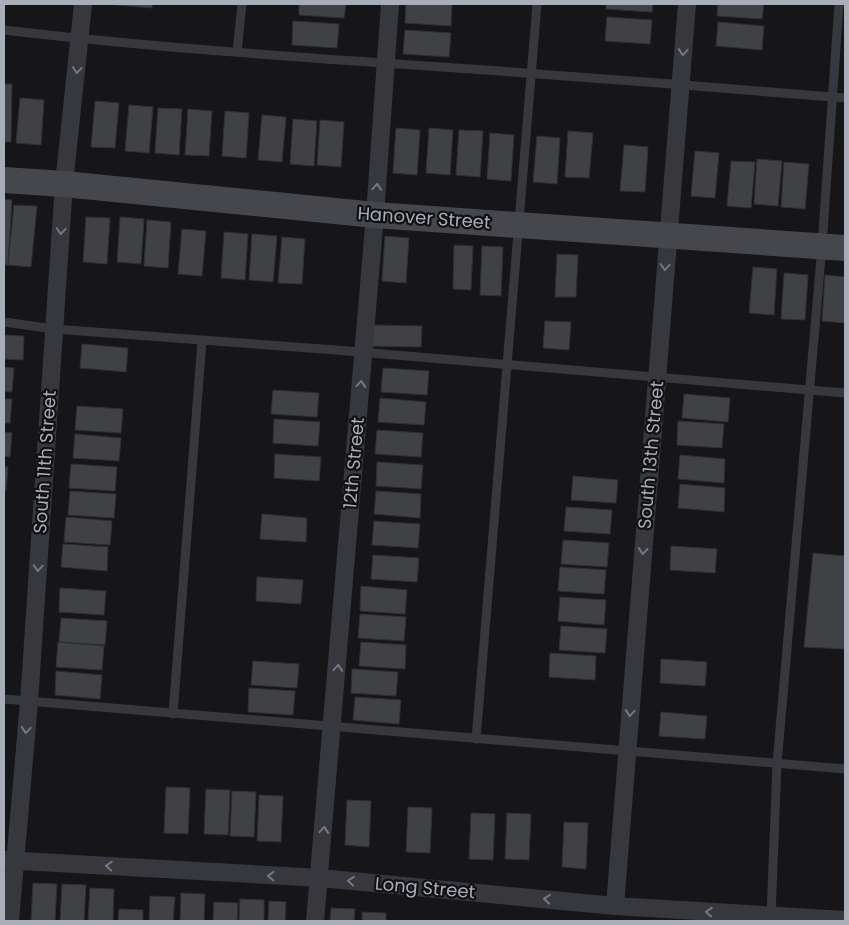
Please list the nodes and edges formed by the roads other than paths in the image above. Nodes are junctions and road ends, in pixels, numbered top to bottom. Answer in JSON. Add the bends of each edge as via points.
{"nodes":[{"id":1,"x":83,"y":4,"type":"edge"},
{"id":2,"x":242,"y":4,"type":"edge"},
{"id":3,"x":390,"y":4,"type":"edge"},
{"id":4,"x":536,"y":4,"type":"edge"},
{"id":5,"x":687,"y":4,"type":"edge"},
{"id":6,"x":839,"y":4,"type":"edge"},
{"id":7,"x":4,"y":30,"type":"edge"},
{"id":8,"x":80,"y":39,"type":"junction"},
{"id":9,"x":237,"y":52,"type":"junction"},
{"id":10,"x":386,"y":64,"type":"junction"},
{"id":11,"x":530,"y":74,"type":"junction"},
{"id":12,"x":680,"y":84,"type":"junction"},
{"id":13,"x":831,"y":97,"type":"junction"},
{"id":14,"x":845,"y":98,"type":"edge"},
{"id":15,"x":4,"y":180,"type":"edge"},
{"id":16,"x":64,"y":184,"type":"junction"},
{"id":17,"x":375,"y":215,"type":"junction"},
{"id":18,"x":517,"y":224,"type":"junction"},
{"id":19,"x":668,"y":235,"type":"junction"},
{"id":20,"x":833,"y":247,"type":"edge"},
{"id":21,"x":4,"y":322,"type":"edge"},
{"id":22,"x":54,"y":329,"type":"junction"},
{"id":23,"x":202,"y":340,"type":"junction"},
{"id":24,"x":364,"y":353,"type":"junction"},
{"id":25,"x":506,"y":365,"type":"junction"},
{"id":26,"x":657,"y":378,"type":"junction"},
{"id":27,"x":809,"y":390,"type":"junction"},
{"id":28,"x":845,"y":393,"type":"edge"},
{"id":29,"x":4,"y":700,"type":"edge"},
{"id":30,"x":29,"y":702,"type":"junction"},
{"id":31,"x":173,"y":714,"type":"junction"},
{"id":32,"x":333,"y":727,"type":"junction"},
{"id":33,"x":476,"y":739,"type":"junction"},
{"id":34,"x":627,"y":752,"type":"junction"},
{"id":35,"x":777,"y":764,"type":"junction"},
{"id":36,"x":845,"y":769,"type":"edge"},
{"id":37,"x":9,"y":861,"type":"edge"},
{"id":38,"x":320,"y":878,"type":"junction"},
{"id":39,"x":615,"y":906,"type":"junction"},
{"id":40,"x":771,"y":916,"type":"junction"},
{"id":41,"x":745,"y":918,"type":"edge"},
{"id":42,"x":845,"y":920,"type":"edge"},
{"id":43,"x":10,"y":921,"type":"edge"},
{"id":44,"x":316,"y":921,"type":"edge"}],
"edges":[{"from":1,"to":8,"type":"street","name":"South 11th Street"},
{"from":2,"to":9,"type":"lane"},
{"from":3,"to":10,"type":"street","name":"12th Street"},
{"from":4,"to":11,"type":"lane"},
{"from":5,"to":12,"type":"street","name":"South 13th Street","one_way":true},
{"from":6,"to":13,"type":"lane"},
{"from":7,"to":8,"type":"lane"},
{"from":8,"to":9,"type":"lane"},
{"from":8,"to":16,"type":"street","name":"South 11th Street","one_way":true},
{"from":9,"to":10,"type":"lane"},
{"from":10,"to":11,"type":"lane"},
{"from":17,"to":10,"type":"street","name":"12th Street","one_way":true},
{"from":11,"to":12,"type":"lane"},
{"from":11,"to":18,"type":"lane"},
{"from":12,"to":13,"type":"lane"},
{"from":12,"to":19,"type":"street","name":"South 13th Street"},
{"from":13,"to":14,"type":"lane"},
{"from":13,"to":20,"type":"lane"},
{"from":15,"to":16,"type":"street","name":"Hanover Street"},
{"from":16,"to":17,"type":"street","name":"Hanover Street"},
{"from":16,"to":22,"type":"street","name":"South 11th Street","one_way":true},
{"from":17,"to":18,"type":"street","name":"Hanover Street"},
{"from":17,"to":24,"type":"street","name":"12th Street"},
{"from":18,"to":19,"type":"street","name":"Hanover Street"},
{"from":18,"to":25,"type":"lane"},
{"from":19,"to":20,"type":"street","name":"Hanover Street"},
{"from":19,"to":26,"type":"street","name":"South 13th Street","one_way":true},
{"from":20,"to":27,"type":"lane"},
{"from":21,"to":22,"type":"lane"},
{"from":22,"to":23,"type":"lane"},
{"from":22,"to":30,"type":"street","name":"South 11th Street","one_way":true},
{"from":23,"to":24,"type":"lane"},
{"from":23,"to":31,"type":"lane"},
{"from":24,"to":25,"type":"lane"},
{"from":32,"to":24,"type":"street","name":"12th Street","one_way":true},
{"from":25,"to":26,"type":"lane"},
{"from":25,"to":33,"type":"lane"},
{"from":26,"to":27,"type":"lane"},
{"from":26,"to":34,"type":"street","name":"South 13th Street","one_way":true},
{"from":27,"to":28,"type":"lane"},
{"from":27,"to":35,"type":"lane"},
{"from":29,"to":30,"type":"lane"},
{"from":30,"to":31,"type":"lane"},
{"from":30,"to":37,"type":"street","name":"South 11th Street","one_way":true},
{"from":31,"to":32,"type":"lane"},
{"from":32,"to":33,"type":"lane"},
{"from":38,"to":32,"type":"street","name":"12th Street","one_way":true},
{"from":33,"to":34,"type":"lane"},
{"from":34,"to":35,"type":"lane"},
{"from":34,"to":39,"type":"street","name":"South 13th Street"},
{"from":35,"to":36,"type":"lane"},
{"from":35,"to":40,"type":"lane"},
{"from":38,"to":37,"type":"street","name":"Long Street","one_way":true},
{"from":37,"to":43,"type":"street","name":"South 11th Street"},
{"from":39,"to":38,"type":"street","name":"Long Street","one_way":true},
{"from":38,"to":44,"type":"street","name":"12th Street"},
{"from":41,"to":39,"type":"street","name":"Long Street","one_way":true},
{"from":40,"to":41,"type":"street","name":"Long Street"},
{"from":40,"to":42,"type":"street","name":"Long Street"}]}
